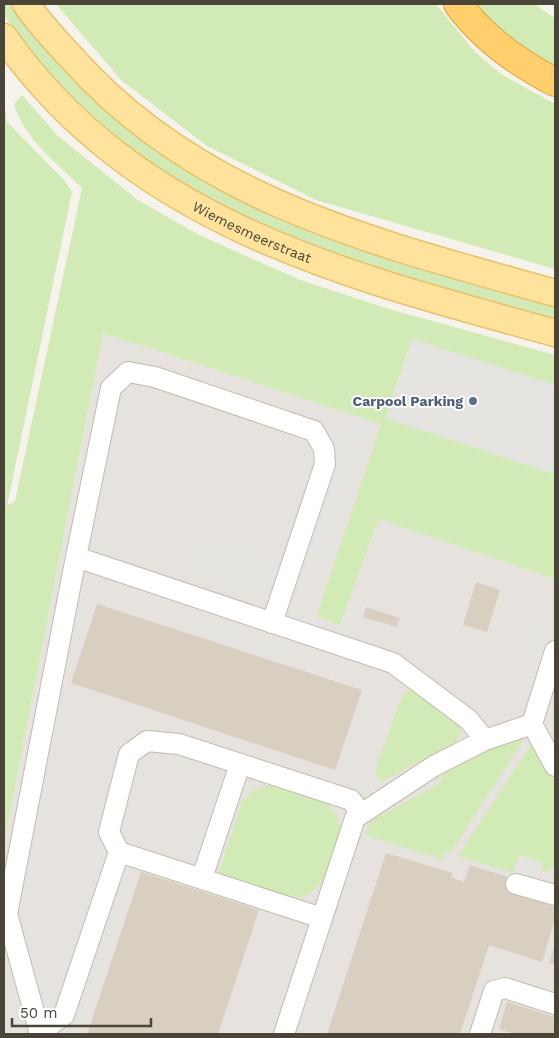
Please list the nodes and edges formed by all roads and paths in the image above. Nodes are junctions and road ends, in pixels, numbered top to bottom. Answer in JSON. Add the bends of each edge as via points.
{"nodes":[{"id":1,"x":26,"y":4,"type":"edge"},
{"id":2,"x":458,"y":4,"type":"edge"},
{"id":3,"x":4,"y":37,"type":"edge"},
{"id":4,"x":555,"y":82,"type":"edge"},
{"id":5,"x":555,"y":293,"type":"edge"},
{"id":6,"x":555,"y":334,"type":"edge"},
{"id":7,"x":76,"y":557,"type":"junction"},
{"id":8,"x":272,"y":623,"type":"junction"},
{"id":9,"x":555,"y":651,"type":"edge"},
{"id":10,"x":532,"y":724,"type":"junction"},
{"id":11,"x":485,"y":740,"type":"junction"},
{"id":12,"x":240,"y":764,"type":"junction"},
{"id":13,"x":555,"y":766,"type":"edge"},
{"id":14,"x":361,"y":813,"type":"junction"},
{"id":15,"x":119,"y":852,"type":"junction"},
{"id":16,"x":202,"y":878,"type":"junction"},
{"id":17,"x":516,"y":884,"type":"dead end"},
{"id":18,"x":555,"y":895,"type":"edge"},
{"id":19,"x":322,"y":918,"type":"junction"},
{"id":20,"x":555,"y":1004,"type":"edge"},
{"id":21,"x":40,"y":1033,"type":"edge"},
{"id":22,"x":284,"y":1034,"type":"edge"},
{"id":23,"x":480,"y":1034,"type":"edge"}],
"edges":[{"from":1,"to":5,"type":"main road","via":[[89,78],[142,126],[195,163],[272,203],[335,228],[403,251]]},
{"from":2,"to":4,"type":"highway","via":[[488,37],[509,54]]},
{"from":3,"to":6,"type":"main road","name":"Wiemesmeerstraat","via":[[59,104],[105,144],[158,184],[210,214],[334,269]]},
{"from":7,"to":8,"type":"lane"},
{"from":7,"to":8,"type":"lane","via":[[111,388],[128,372],[155,376],[314,431],[324,449],[325,464]]},
{"from":7,"to":21,"type":"lane","via":[[8,914]]},
{"from":8,"to":11,"type":"lane","via":[[393,663],[469,720]]},
{"from":9,"to":10,"type":"lane"},
{"from":10,"to":11,"type":"lane"},
{"from":10,"to":13,"type":"lane"},
{"from":11,"to":14,"type":"lane","via":[[434,766]]},
{"from":12,"to":14,"type":"lane","via":[[351,800]]},
{"from":12,"to":15,"type":"lane","via":[[179,744],[147,742],[130,754],[109,832]]},
{"from":12,"to":16,"type":"lane"},
{"from":14,"to":19,"type":"lane","via":[[355,818]]},
{"from":15,"to":16,"type":"lane"},
{"from":15,"to":21,"type":"lane","via":[[64,1015]]},
{"from":16,"to":19,"type":"lane"},
{"from":17,"to":18,"type":"lane"},
{"from":19,"to":22,"type":"lane"},
{"from":20,"to":23,"type":"lane","via":[[505,988],[494,991]]}]}
